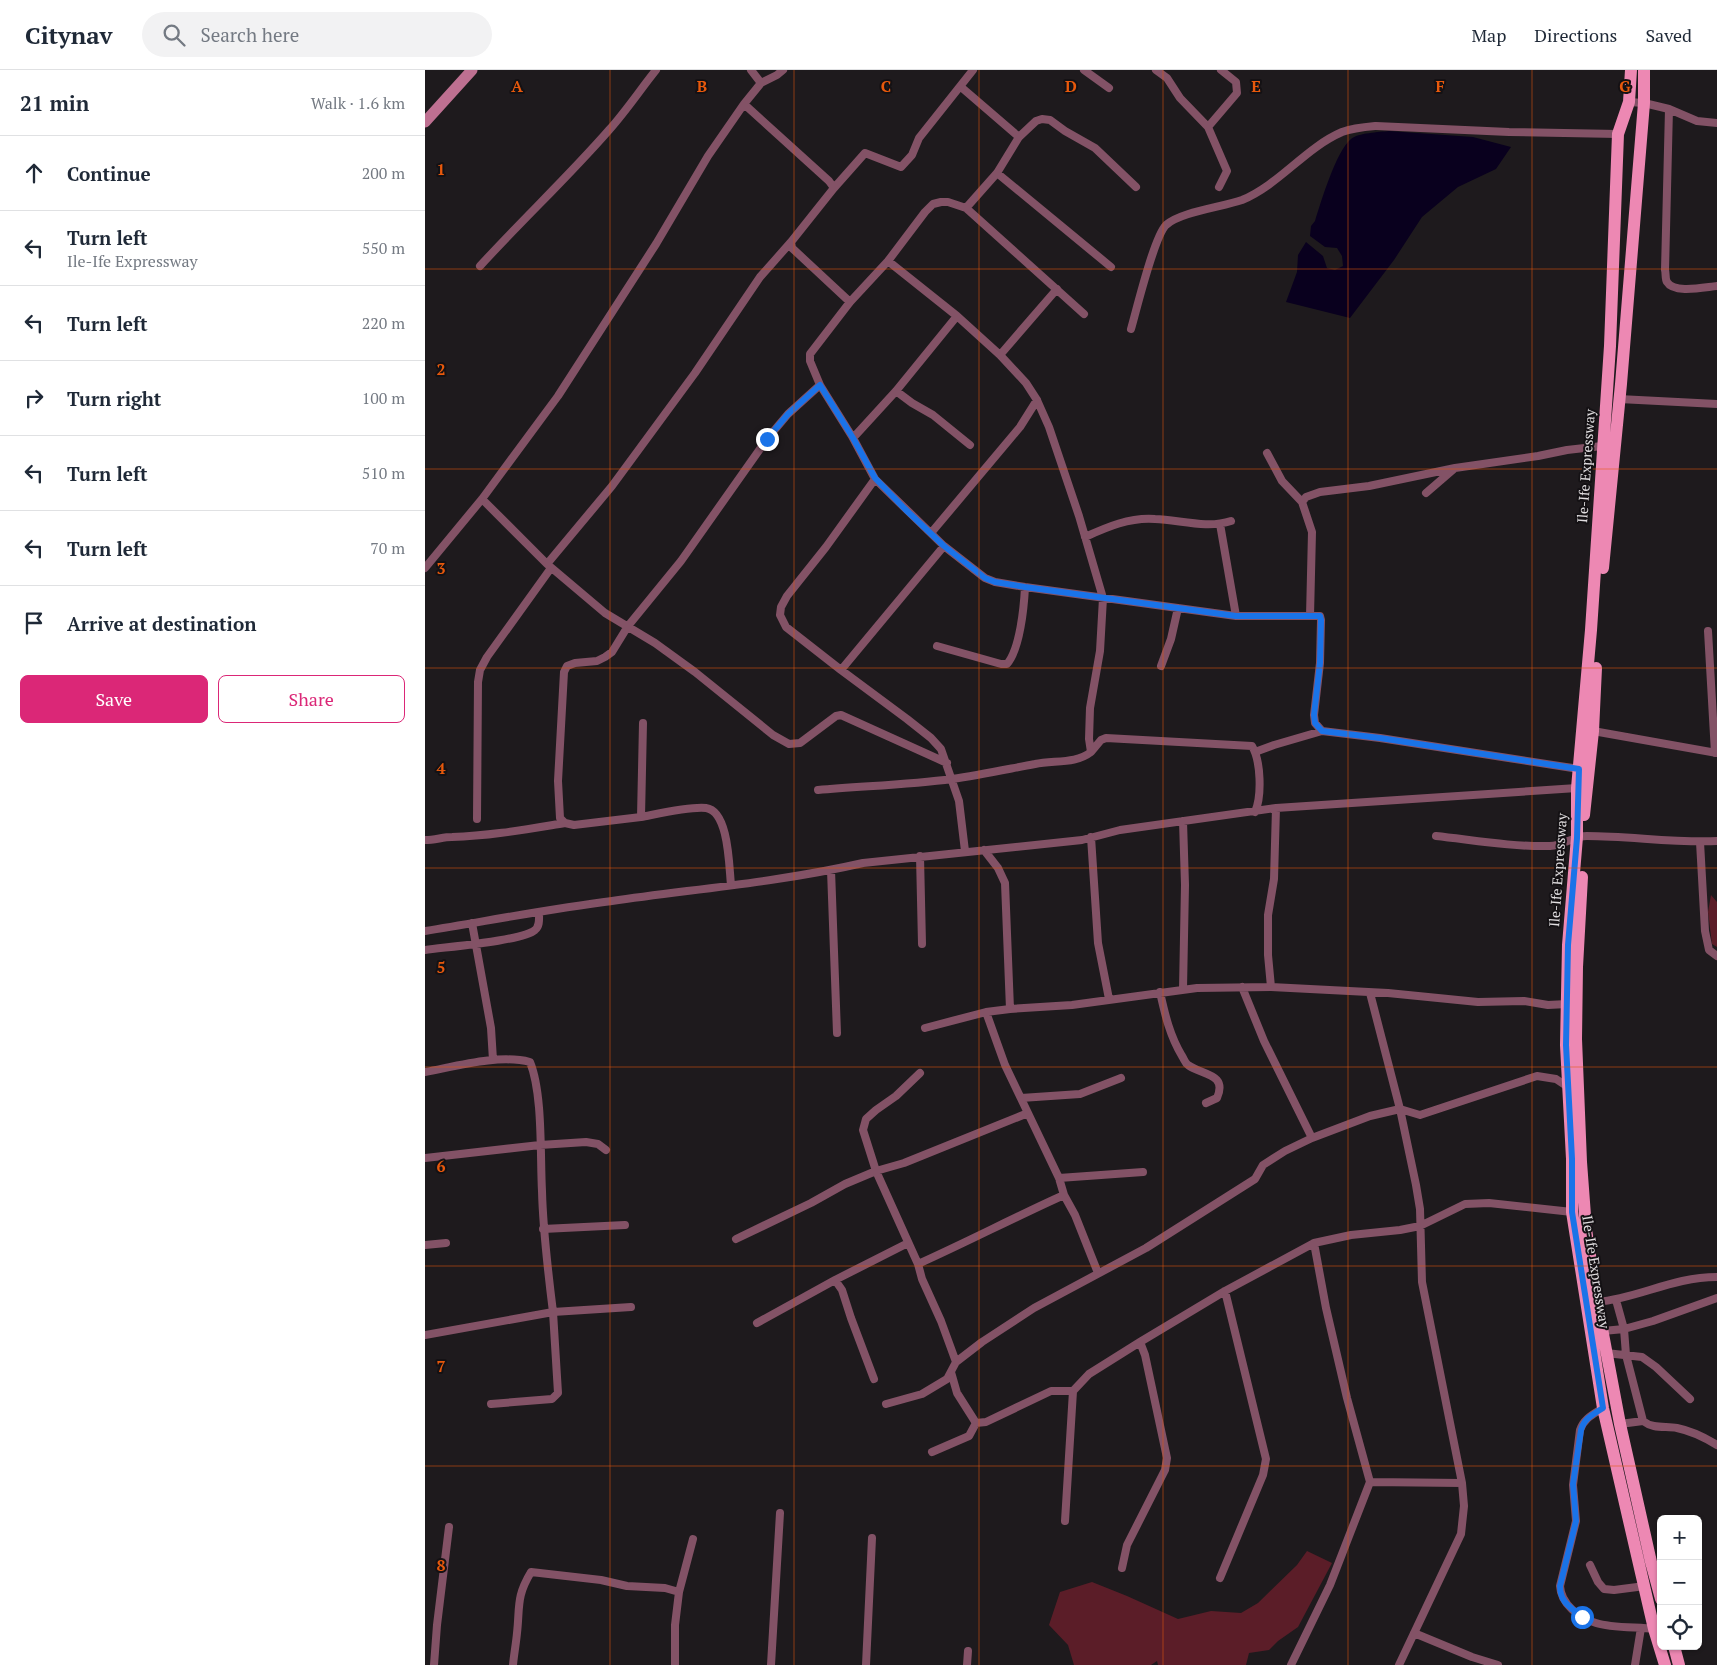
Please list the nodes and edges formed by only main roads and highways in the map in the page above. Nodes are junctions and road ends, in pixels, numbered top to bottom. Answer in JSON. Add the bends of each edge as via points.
{"nodes":[{"id":1,"x":472,"y":70,"type":"edge"},
{"id":2,"x":1638,"y":73,"type":"edge"},
{"id":3,"x":425,"y":122,"type":"edge"},
{"id":4,"x":1616,"y":346,"type":"junction"},
{"id":5,"x":1607,"y":383,"type":"junction"},
{"id":6,"x":1621,"y":384,"type":"junction"},
{"id":7,"x":1580,"y":837,"type":"junction"},
{"id":8,"x":1572,"y":1060,"type":"junction"},
{"id":9,"x":1657,"y":1584,"type":"edge"},
{"id":10,"x":1674,"y":1650,"type":"edge"},
{"id":11,"x":1665,"y":1665,"type":"edge"},
{"id":12,"x":1679,"y":1665,"type":"edge"}],
"edges":[{"from":1,"to":3,"type":"main road"},
{"from":2,"to":4,"type":"main road","name":"Ile-Ife Expressway","via":[[1644,103]]},
{"from":2,"to":4,"type":"main road","name":"Ile-Ife Expressway","via":[[1618,134]]},
{"from":4,"to":5,"type":"main road","name":"Ile-Ife Expressway"},
{"from":4,"to":6,"type":"main road","name":"Ile-Ife Expressway"},
{"from":5,"to":6,"type":"main road"},
{"from":5,"to":7,"type":"main road","name":"Ile-Ife Expressway","via":[[1577,788]]},
{"from":6,"to":7,"type":"main road","name":"Ile-Ife Expressway","via":[[1597,639],[1593,732]]},
{"from":7,"to":8,"type":"main road","name":"Ile-Ife Expressway"},
{"from":7,"to":8,"type":"main road","name":"Ile-Ife Expressway","via":[[1568,945],[1567,1004]]},
{"from":8,"to":9,"type":"main road","name":"Ile-Ife Expressway","via":[[1586,1229],[1597,1302],[1620,1424]]},
{"from":8,"to":11,"type":"main road","name":"Ile-Ife Expressway","via":[[1568,1087],[1572,1212],[1603,1408]]},
{"from":10,"to":12,"type":"main road"}]}
